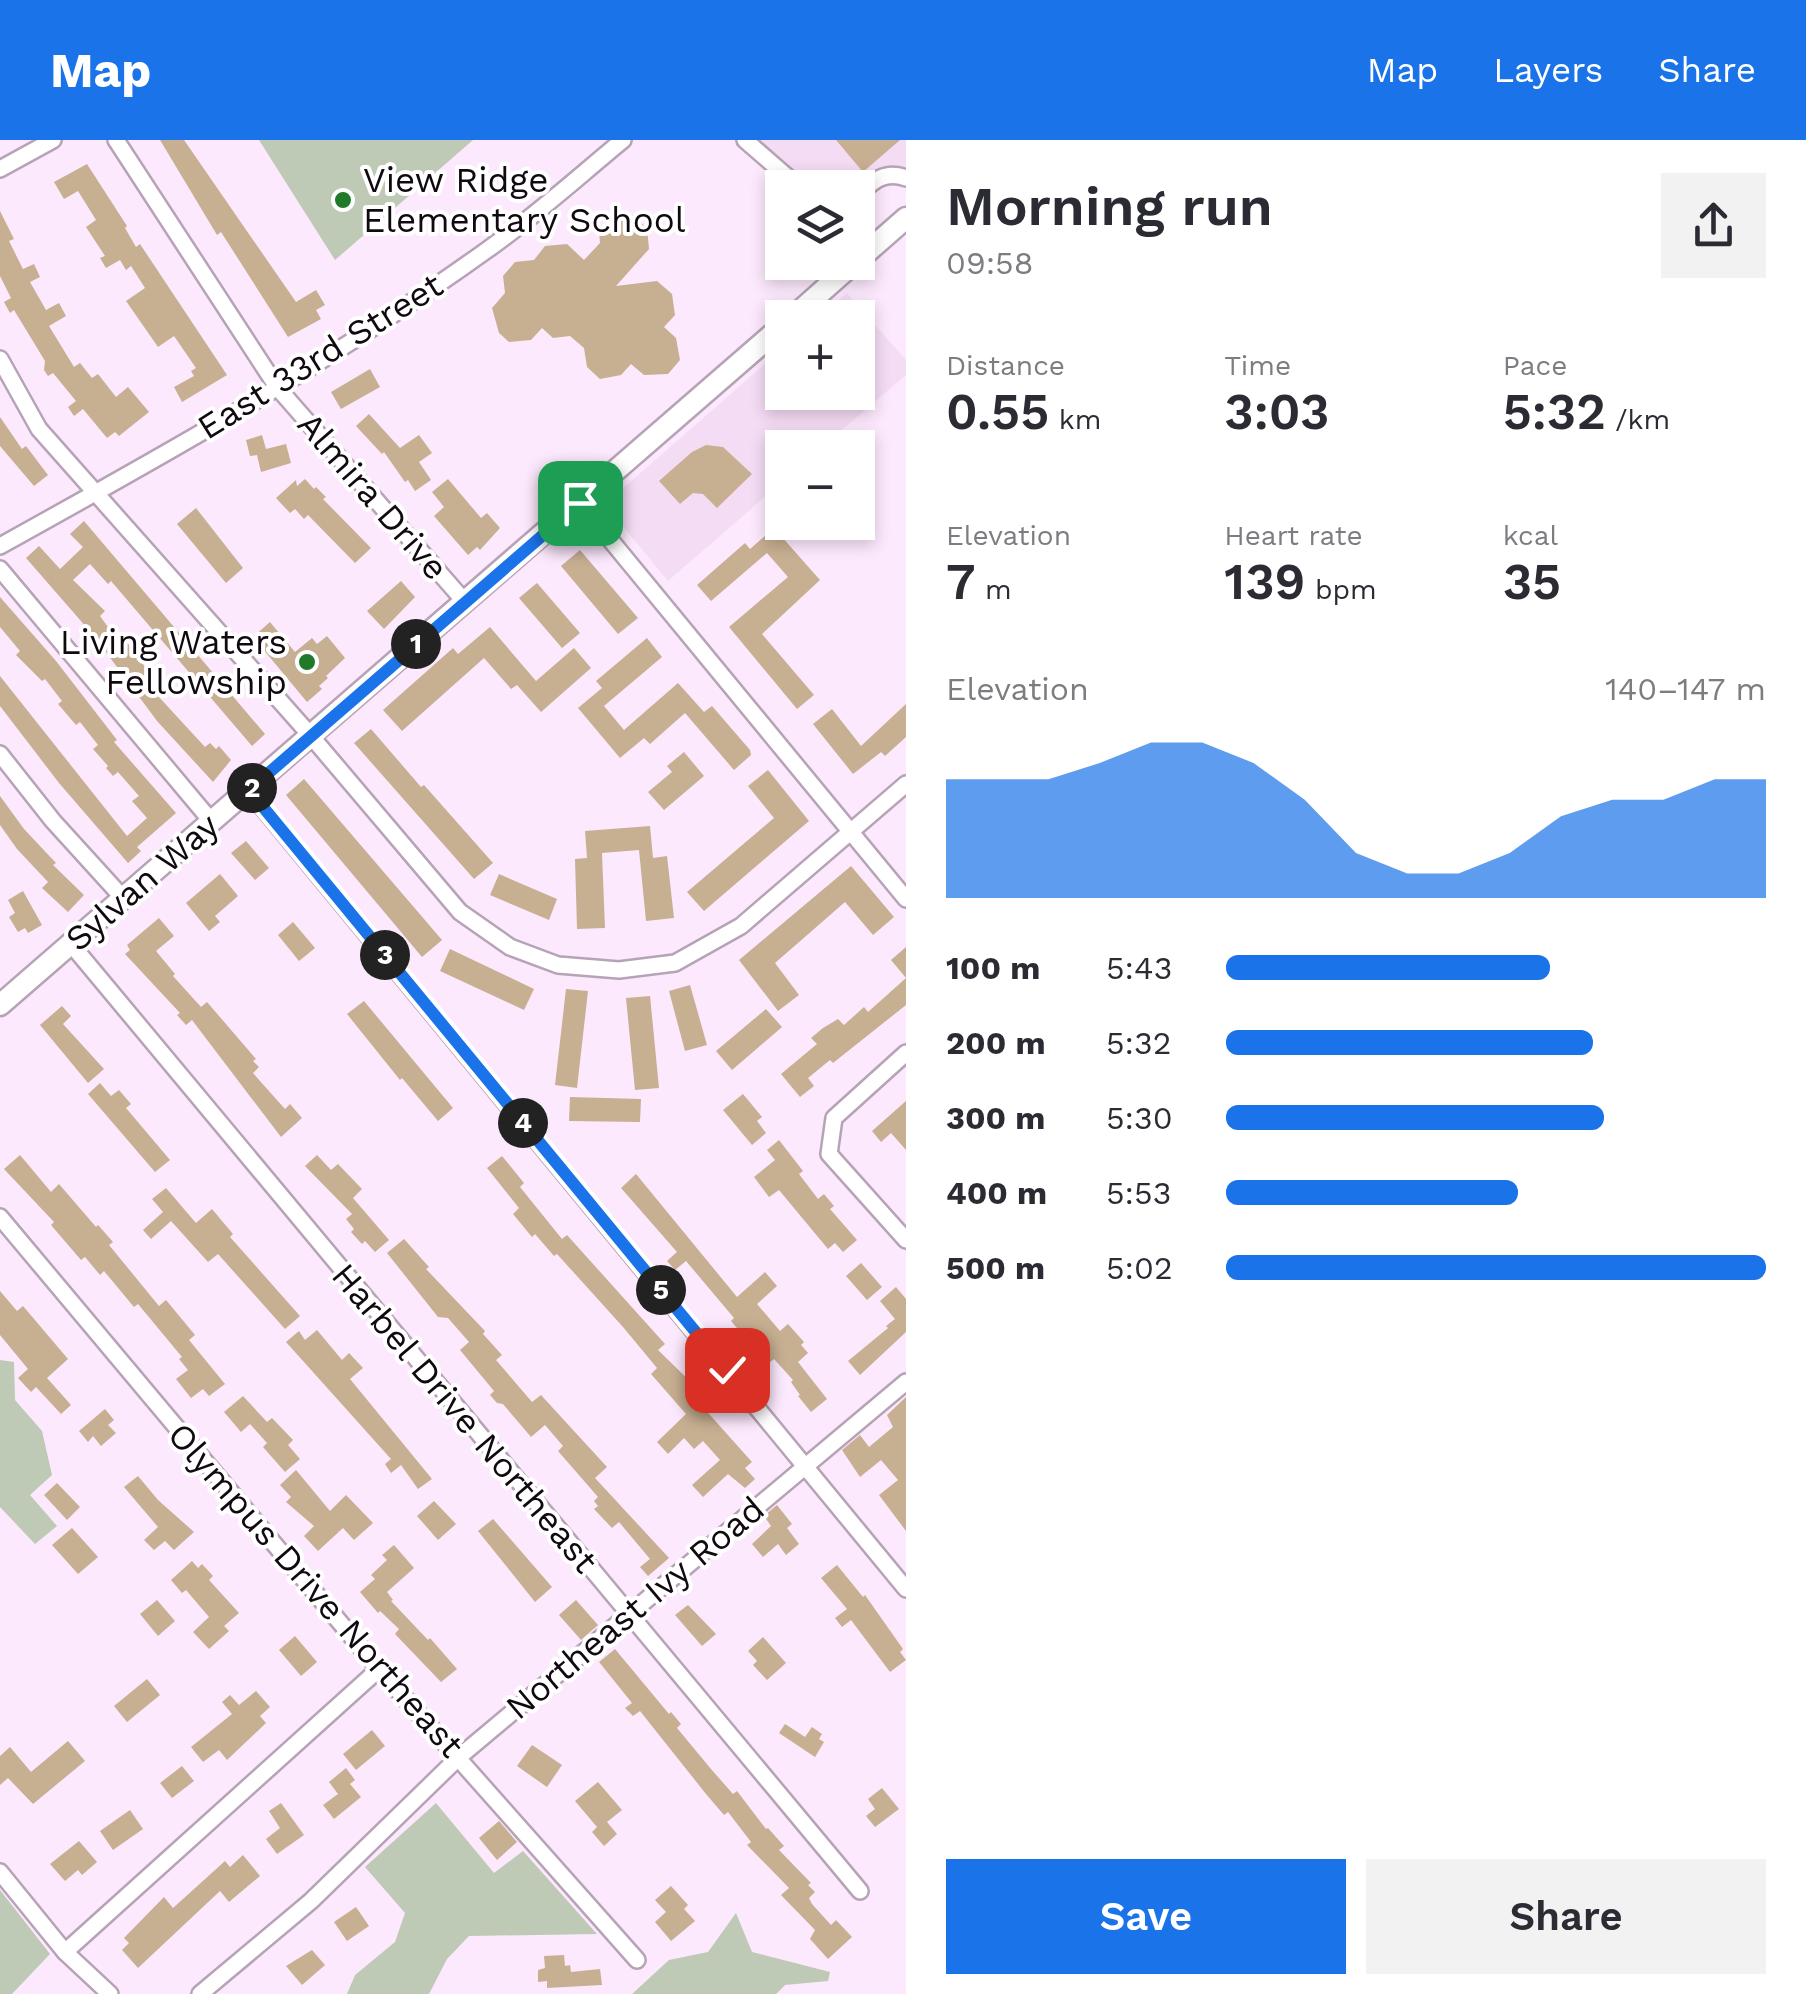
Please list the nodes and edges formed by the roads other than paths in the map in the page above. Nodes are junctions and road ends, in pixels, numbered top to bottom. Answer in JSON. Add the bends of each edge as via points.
{"nodes":[{"id":1,"x":53,"y":140,"type":"edge"},
{"id":2,"x":116,"y":140,"type":"edge"},
{"id":3,"x":623,"y":140,"type":"edge"},
{"id":4,"x":744,"y":140,"type":"edge"},
{"id":5,"x":0,"y":169,"type":"edge"},
{"id":6,"x":779,"y":170,"type":"edge"},
{"id":7,"x":906,"y":178,"type":"edge"},
{"id":8,"x":875,"y":181,"type":"edge"},
{"id":9,"x":906,"y":218,"type":"edge"},
{"id":10,"x":875,"y":245,"type":"edge"},
{"id":11,"x":835,"y":280,"type":"edge"},
{"id":12,"x":812,"y":300,"type":"edge"},
{"id":13,"x":765,"y":341,"type":"edge"},
{"id":14,"x":0,"y":359,"type":"edge"},
{"id":15,"x":277,"y":387,"type":"junction"},
{"id":16,"x":96,"y":493,"type":"junction"},
{"id":17,"x":580,"y":503,"type":"junction"},
{"id":18,"x":0,"y":546,"type":"edge"},
{"id":19,"x":0,"y":569,"type":"edge"},
{"id":20,"x":465,"y":602,"type":"junction"},
{"id":21,"x":312,"y":736,"type":"junction"},
{"id":22,"x":0,"y":754,"type":"edge"},
{"id":23,"x":906,"y":784,"type":"edge"},
{"id":24,"x":249,"y":790,"type":"junction"},
{"id":25,"x":212,"y":822,"type":"junction"},
{"id":26,"x":851,"y":832,"type":"junction"},
{"id":27,"x":123,"y":898,"type":"junction"},
{"id":28,"x":906,"y":899,"type":"edge"},
{"id":29,"x":71,"y":944,"type":"junction"},
{"id":30,"x":0,"y":1005,"type":"edge"},
{"id":31,"x":906,"y":1053,"type":"edge"},
{"id":32,"x":0,"y":1217,"type":"edge"},
{"id":33,"x":906,"y":1240,"type":"edge"},
{"id":34,"x":906,"y":1382,"type":"edge"},
{"id":35,"x":805,"y":1465,"type":"junction"},
{"id":36,"x":906,"y":1588,"type":"edge"},
{"id":37,"x":628,"y":1614,"type":"junction"},
{"id":38,"x":380,"y":1669,"type":"junction"},
{"id":39,"x":459,"y":1757,"type":"junction"},
{"id":40,"x":0,"y":1872,"type":"edge"},
{"id":41,"x":860,"y":1891,"type":"dead end"},
{"id":42,"x":65,"y":1952,"type":"junction"},
{"id":43,"x":637,"y":1960,"type":"dead end"},
{"id":44,"x":110,"y":1994,"type":"edge"},
{"id":45,"x":200,"y":1994,"type":"edge"}],
"edges":[{"from":1,"to":5,"type":"street"},
{"from":2,"to":15,"type":"street","name":"Almira Drive"},
{"from":3,"to":15,"type":"street","name":"East 33rd Street","via":[[490,249]]},
{"from":4,"to":6,"type":"street"},
{"from":7,"to":8,"type":"street","via":[[895,174]]},
{"from":9,"to":10,"type":"main road"},
{"from":11,"to":12,"type":"main road"},
{"from":13,"to":17,"type":"main road","name":"Sylvan Way"},
{"from":14,"to":16,"type":"street","via":[[40,429]]},
{"from":15,"to":16,"type":"street","name":"East 33rd Street"},
{"from":15,"to":20,"type":"street","name":"Almira Drive"},
{"from":16,"to":18,"type":"street","name":"East 33rd Street"},
{"from":16,"to":21,"type":"street"},
{"from":17,"to":20,"type":"main road","name":"Sylvan Way"},
{"from":17,"to":26,"type":"street"},
{"from":19,"to":25,"type":"street"},
{"from":20,"to":21,"type":"main road","name":"Sylvan Way"},
{"from":21,"to":24,"type":"main road","name":"Sylvan Way"},
{"from":21,"to":26,"type":"street","via":[[460,912],[510,947],[558,965],[619,970],[675,963],[742,926]]},
{"from":22,"to":27,"type":"street"},
{"from":23,"to":26,"type":"street"},
{"from":24,"to":25,"type":"main road","name":"Sylvan Way"},
{"from":24,"to":35,"type":"street"},
{"from":25,"to":27,"type":"main road","name":"Sylvan Way"},
{"from":26,"to":28,"type":"street"},
{"from":27,"to":29,"type":"main road","name":"Sylvan Way"},
{"from":29,"to":30,"type":"main road","name":"Sylvan Way"},
{"from":29,"to":37,"type":"street","name":"Harbel Drive Northeast"},
{"from":31,"to":33,"type":"street","via":[[834,1118],[829,1154]]},
{"from":32,"to":38,"type":"street","name":"Olympus Drive Northeast"},
{"from":34,"to":35,"type":"street","name":"Northeast Ivy Road"},
{"from":35,"to":36,"type":"street"},
{"from":35,"to":37,"type":"street","name":"Northeast Ivy Road"},
{"from":37,"to":39,"type":"street","name":"Northeast Ivy Road"},
{"from":37,"to":41,"type":"street","name":"Harbel Drive Northeast"},
{"from":38,"to":39,"type":"street","name":"Olympus Drive Northeast"},
{"from":38,"to":42,"type":"street"},
{"from":39,"to":43,"type":"street","name":"Olympus Drive Northeast"},
{"from":39,"to":45,"type":"street","name":"Northeast Ivy Road","via":[[311,1901]]},
{"from":40,"to":42,"type":"street"},
{"from":42,"to":44,"type":"street"}]}
